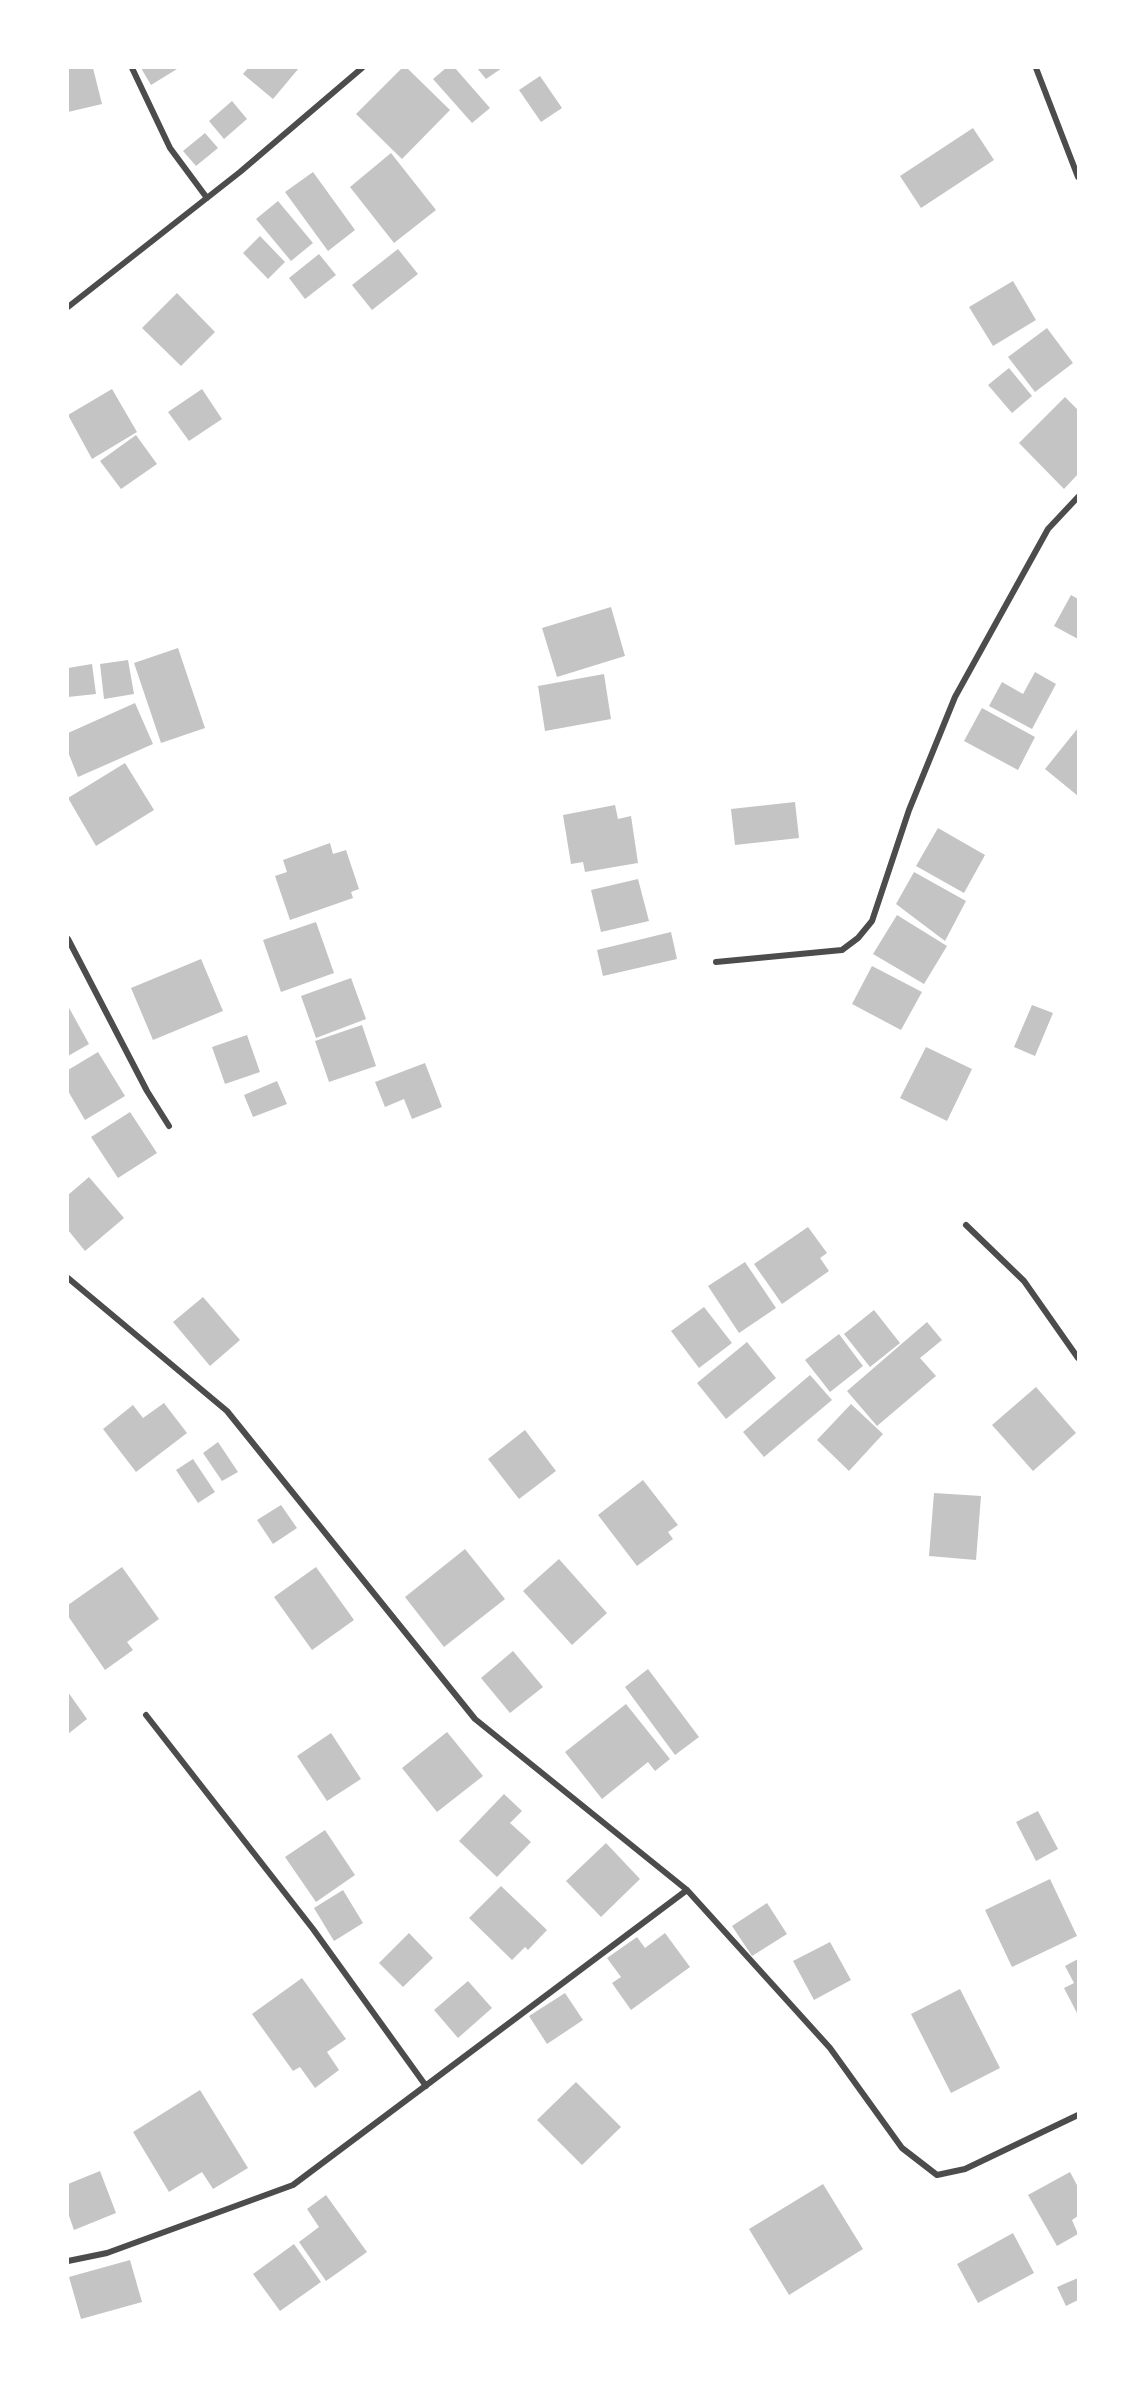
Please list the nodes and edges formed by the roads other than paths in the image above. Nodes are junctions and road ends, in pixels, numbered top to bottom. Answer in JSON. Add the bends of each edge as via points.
{"nodes":[{"id":1,"x":132,"y":68,"type":"edge"},
{"id":2,"x":362,"y":68,"type":"edge"},
{"id":3,"x":1036,"y":68,"type":"edge"},
{"id":4,"x":1078,"y":177,"type":"edge"},
{"id":5,"x":207,"y":198,"type":"junction"},
{"id":6,"x":68,"y":307,"type":"edge"},
{"id":7,"x":1078,"y":497,"type":"edge"},
{"id":8,"x":68,"y":939,"type":"edge"},
{"id":9,"x":716,"y":962,"type":"dead end"},
{"id":10,"x":169,"y":1125,"type":"dead end"},
{"id":11,"x":966,"y":1225,"type":"dead end"},
{"id":12,"x":68,"y":1278,"type":"edge"},
{"id":13,"x":1078,"y":1358,"type":"edge"},
{"id":14,"x":146,"y":1714,"type":"dead end"},
{"id":15,"x":687,"y":1890,"type":"junction"},
{"id":16,"x":426,"y":2086,"type":"junction"},
{"id":17,"x":1078,"y":2115,"type":"edge"},
{"id":18,"x":68,"y":2261,"type":"edge"}],
"edges":[{"from":1,"to":5,"type":"street","via":[[170,148]]},
{"from":2,"to":5,"type":"street"},
{"from":3,"to":4,"type":"street"},
{"from":5,"to":6,"type":"street"},
{"from":7,"to":9,"type":"street","via":[[1048,529],[955,697],[909,810],[872,921],[842,950]]},
{"from":8,"to":10,"type":"street","via":[[147,1091]]},
{"from":11,"to":13,"type":"street","via":[[1024,1281]]},
{"from":12,"to":15,"type":"street","via":[[227,1411],[475,1719]]},
{"from":14,"to":16,"type":"street","via":[[313,1929]]},
{"from":15,"to":16,"type":"street"},
{"from":15,"to":17,"type":"street","via":[[830,2048],[903,2148],[937,2175],[965,2169]]},
{"from":16,"to":18,"type":"street","via":[[293,2185],[107,2253]]}]}
